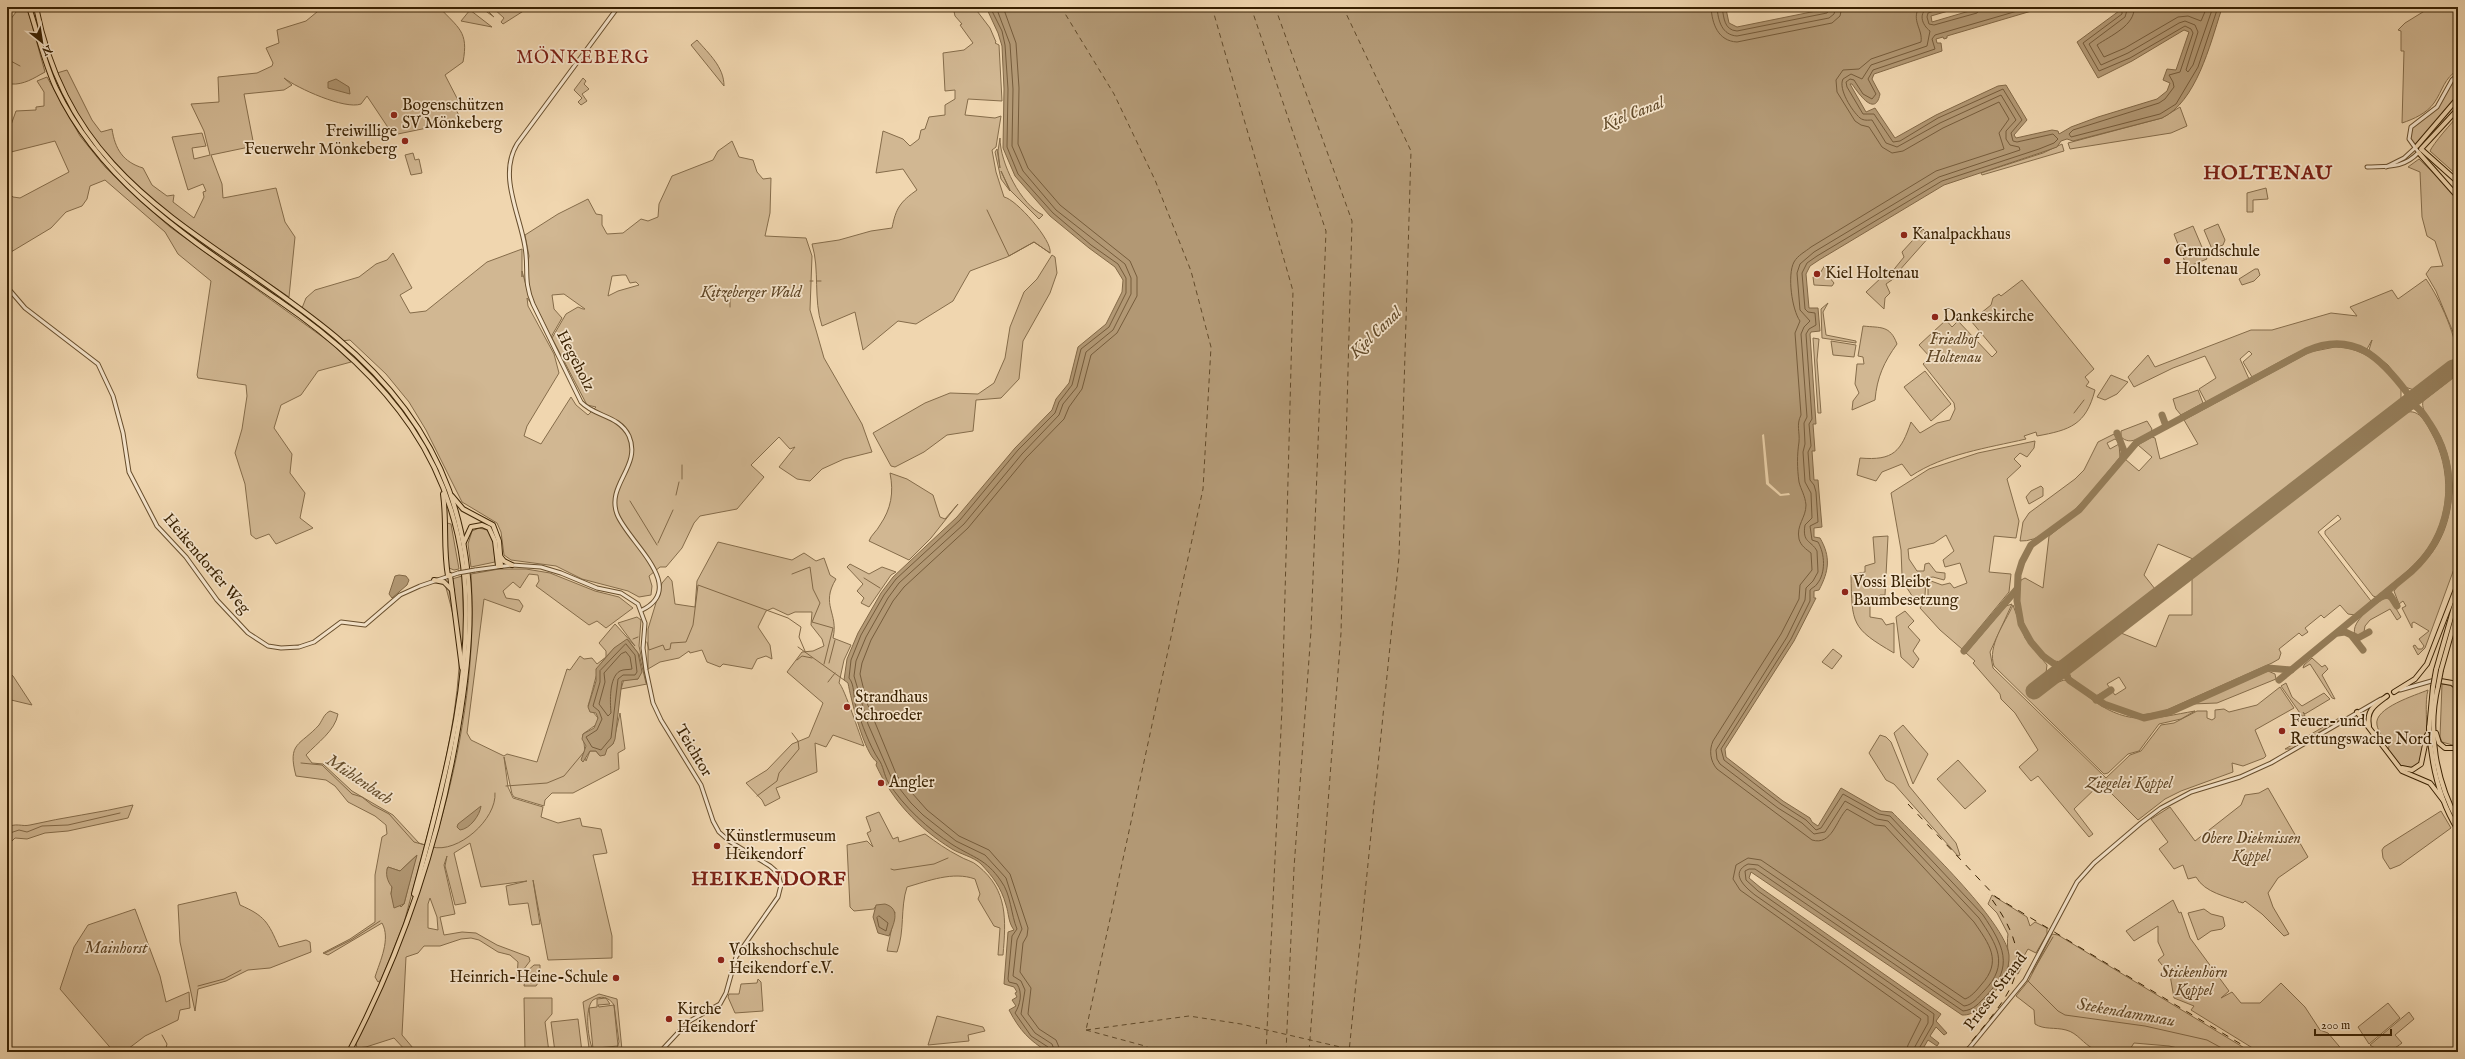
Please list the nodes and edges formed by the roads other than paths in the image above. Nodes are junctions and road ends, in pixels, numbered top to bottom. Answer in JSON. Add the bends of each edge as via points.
{"nodes":[{"id":1,"x":30,"y":7,"type":"edge"},
{"id":2,"x":36,"y":7,"type":"edge"},
{"id":3,"x":618,"y":7,"type":"edge"},
{"id":4,"x":2458,"y":75,"type":"edge"},
{"id":5,"x":2458,"y":98,"type":"edge"},
{"id":6,"x":2456,"y":111,"type":"edge"},
{"id":7,"x":2416,"y":147,"type":"junction"},
{"id":8,"x":2420,"y":151,"type":"junction"},
{"id":9,"x":2367,"y":167,"type":"dead end"},
{"id":10,"x":2386,"y":167,"type":"junction"},
{"id":11,"x":2456,"y":180,"type":"edge"},
{"id":12,"x":2458,"y":197,"type":"edge"},
{"id":13,"x":7,"y":287,"type":"edge"},
{"id":14,"x":281,"y":299,"type":"junction"},
{"id":15,"x":442,"y":486,"type":"junction"},
{"id":16,"x":449,"y":491,"type":"junction"},
{"id":17,"x":464,"y":546,"type":"junction"},
{"id":18,"x":500,"y":555,"type":"junction"},
{"id":19,"x":512,"y":565,"type":"junction"},
{"id":20,"x":499,"y":566,"type":"junction"},
{"id":21,"x":449,"y":576,"type":"junction"},
{"id":22,"x":434,"y":580,"type":"junction"},
{"id":23,"x":2458,"y":584,"type":"edge"},
{"id":24,"x":452,"y":590,"type":"junction"},
{"id":25,"x":2458,"y":593,"type":"edge"},
{"id":26,"x":642,"y":610,"type":"junction"},
{"id":27,"x":2458,"y":610,"type":"edge"},
{"id":28,"x":2435,"y":680,"type":"joint"},
{"id":29,"x":463,"y":681,"type":"junction"},
{"id":30,"x":2435,"y":687,"type":"junction"},
{"id":31,"x":2458,"y":687,"type":"edge"},
{"id":32,"x":2394,"y":692,"type":"junction"},
{"id":33,"x":2387,"y":696,"type":"junction"},
{"id":34,"x":2357,"y":712,"type":"junction"},
{"id":35,"x":2434,"y":725,"type":"junction"},
{"id":36,"x":2369,"y":727,"type":"junction"},
{"id":37,"x":2429,"y":727,"type":"junction"},
{"id":38,"x":2458,"y":748,"type":"edge"},
{"id":39,"x":2396,"y":765,"type":"junction"},
{"id":40,"x":2443,"y":800,"type":"junction"},
{"id":41,"x":2458,"y":821,"type":"edge"},
{"id":42,"x":2458,"y":830,"type":"edge"},
{"id":43,"x":431,"y":841,"type":"junction"},
{"id":44,"x":349,"y":1052,"type":"edge"},
{"id":45,"x":660,"y":1052,"type":"edge"},
{"id":46,"x":1966,"y":1052,"type":"edge"}],
"edges":[{"from":1,"to":14,"type":"highway","via":[[43,54],[58,92],[82,133],[103,161],[170,224]]},
{"from":2,"to":14,"type":"highway","via":[[48,53],[62,89],[85,130],[107,158],[140,193],[174,221]]},
{"from":3,"to":26,"type":"street","name":"Hegeholz","via":[[517,144],[510,156],[510,181],[515,212],[525,246],[528,293],[581,402],[593,411],[611,417],[619,423],[631,441],[632,461],[617,489],[615,507],[623,526],[659,579],[659,590],[655,600]]},
{"from":4,"to":7,"type":"street","via":[[2452,80],[2437,107],[2413,125],[2409,132]]},
{"from":5,"to":7,"type":"highway"},
{"from":6,"to":8,"type":"highway"},
{"from":7,"to":8,"type":"street"},
{"from":7,"to":10,"type":"street","via":[[2404,158]]},
{"from":8,"to":10,"type":"street","via":[[2402,165]]},
{"from":8,"to":11,"type":"highway"},
{"from":8,"to":12,"type":"highway"},
{"from":9,"to":10,"type":"street"},
{"from":13,"to":22,"type":"street","name":"Heikendorfer Weg","via":[[24,308],[98,364],[113,396],[123,433],[129,472],[157,526],[186,557],[217,600],[262,644],[281,648],[300,647],[314,642],[341,622],[365,625],[396,597]]},
{"from":14,"to":15,"type":"highway","via":[[332,340],[380,386],[413,429]]},
{"from":14,"to":16,"type":"highway","via":[[336,338],[383,383],[423,438]]},
{"from":15,"to":21,"type":"highway","via":[[445,508],[444,546]]},
{"from":15,"to":29,"type":"highway","via":[[454,520],[464,567],[467,638]]},
{"from":16,"to":17,"type":"highway"},
{"from":16,"to":18,"type":"highway","via":[[462,509],[493,525]]},
{"from":17,"to":20,"type":"highway","via":[[464,537],[471,527],[482,525],[489,528],[495,541]]},
{"from":17,"to":43,"type":"highway","via":[[470,600],[466,681],[452,763]]},
{"from":18,"to":19,"type":"highway","via":[[504,561]]},
{"from":18,"to":20,"type":"highway"},
{"from":19,"to":20,"type":"street","name":"Heikendorfer Weg"},
{"from":19,"to":26,"type":"street","name":"Heikendorfer Weg","via":[[551,570],[597,588],[621,593],[633,600]]},
{"from":20,"to":21,"type":"street","name":"Heikendorfer Weg","bridge":true},
{"from":21,"to":22,"type":"street","name":"Heikendorfer Weg"},
{"from":21,"to":24,"type":"highway"},
{"from":22,"to":24,"type":"highway","via":[[444,582]]},
{"from":23,"to":32,"type":"highway","via":[[2439,638],[2424,669]]},
{"from":24,"to":29,"type":"highway","via":[[461,647]]},
{"from":25,"to":30,"type":"highway","bridge":true,"via":[[2436,670]]},
{"from":26,"to":45,"type":"street","name":"Teichtor","via":[[646,623],[642,648],[654,703],[661,720],[701,786],[719,832],[770,866],[779,875],[781,885],[778,897],[736,957],[726,993],[720,1004],[688,1022]]},
{"from":27,"to":30,"type":"highway","bridge":true},
{"from":28,"to":31,"type":"highway","via":[[2452,683]]},
{"from":28,"to":32,"type":"street","name":"Prieser Strand"},
{"from":29,"to":43,"type":"highway"},
{"from":30,"to":35,"type":"highway"},
{"from":30,"to":37,"type":"highway"},
{"from":32,"to":33,"type":"street","name":"Prieser Strand"},
{"from":33,"to":34,"type":"street","name":"Prieser Strand"},
{"from":33,"to":36,"type":"highway","via":[[2370,710],[2367,717]]},
{"from":34,"to":36,"type":"highway"},
{"from":34,"to":46,"type":"street","name":"Prieser Strand","via":[[2271,763],[2240,777],[2191,792],[2168,804],[2094,863],[2077,882],[2025,980]]},
{"from":35,"to":38,"type":"highway","via":[[2437,739],[2442,746],[2448,749]]},
{"from":35,"to":41,"type":"highway","via":[[2435,751],[2440,776]]},
{"from":36,"to":39,"type":"highway"},
{"from":37,"to":39,"type":"highway","via":[[2421,764],[2410,770]]},
{"from":37,"to":40,"type":"highway","via":[[2432,765]]},
{"from":39,"to":40,"type":"highway","via":[[2407,774],[2430,783]]},
{"from":40,"to":42,"type":"highway"},
{"from":43,"to":44,"type":"highway","via":[[407,921]]}]}
